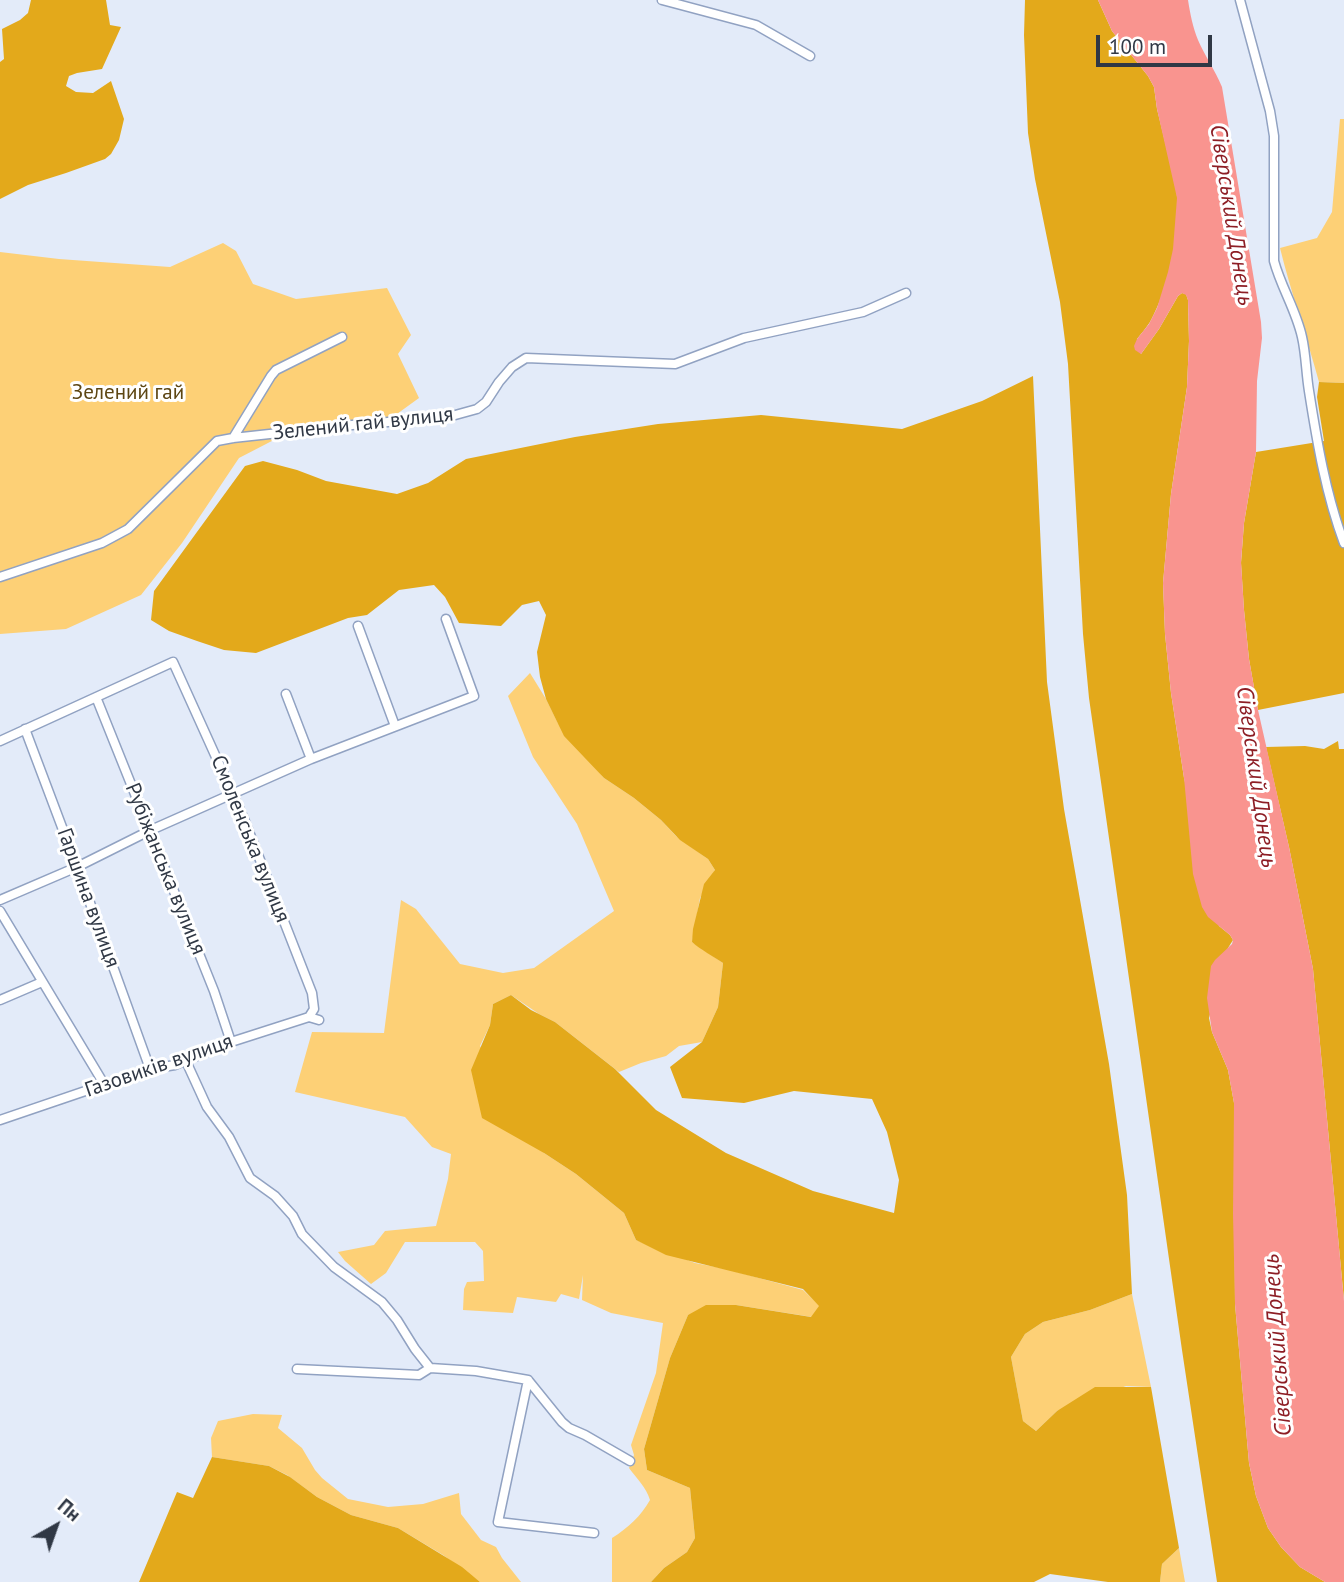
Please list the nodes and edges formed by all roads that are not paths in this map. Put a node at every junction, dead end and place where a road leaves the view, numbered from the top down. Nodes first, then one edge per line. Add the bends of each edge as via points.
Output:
1 (662, 0) edge
2 (1240, 0) edge
3 (810, 56) dead end
4 (906, 293) dead end
5 (342, 338) dead end
6 (233, 438) junction
7 (1344, 543) edge
8 (0, 577) edge
9 (446, 619) dead end
10 (358, 625) dead end
11 (286, 694) dead end
12 (96, 697) junction
13 (396, 726) junction
14 (25, 729) junction
15 (0, 741) edge
16 (311, 759) junction
17 (233, 794) junction
18 (151, 830) junction
19 (77, 867) junction
20 (0, 900) edge
21 (0, 911) edge
22 (42, 982) junction
23 (0, 1000) edge
24 (309, 1017) junction
25 (319, 1020) dead end
26 (231, 1042) junction
27 (186, 1059) junction
28 (150, 1069) junction
29 (104, 1084) junction
30 (0, 1120) edge
31 (297, 1368) dead end
32 (430, 1368) junction
33 (528, 1380) junction
34 (630, 1461) dead end
35 (594, 1533) dead end

1 - 3 street via 756,25
2 - 7 street via 1274,136 1274,261 1302,338 1328,492
4 - 6 street, Зелений гай вулиця via 863,312 744,338 675,364 526,358 512,367 477,409 448,417
5 - 6 street via 276,370
6 - 8 street, Зелений гай вулиця via 217,441 128,529 102,543
9 - 13 street via 474,696
10 - 13 street
11 - 16 street
12 - 14 street
12 - 17 street, Смоленська вулиця via 173,662
12 - 18 street, Рубіжанська вулиця
13 - 16 street
14 - 15 street
14 - 19 street, Гаршина вулиця
16 - 17 street
17 - 18 street
17 - 24 street, Смоленська вулиця via 312,993 314,1009
18 - 19 street
18 - 26 street, Рубіжанська вулиця
19 - 20 street
19 - 28 street, Гаршина вулиця
21 - 22 street
22 - 23 street
22 - 29 street
24 - 25 street
24 - 26 street, Газовиків вулиця
26 - 27 street, Газовиків вулиця
27 - 28 street, Газовиків вулиця
27 - 32 street via 207,1107 250,1178 275,1196 302,1234 334,1267 382,1302
28 - 29 street, Газовиків вулиця
29 - 30 street, Газовиків вулиця
31 - 32 street via 419,1375
32 - 33 street
33 - 34 street via 569,1428
33 - 35 street via 498,1522

